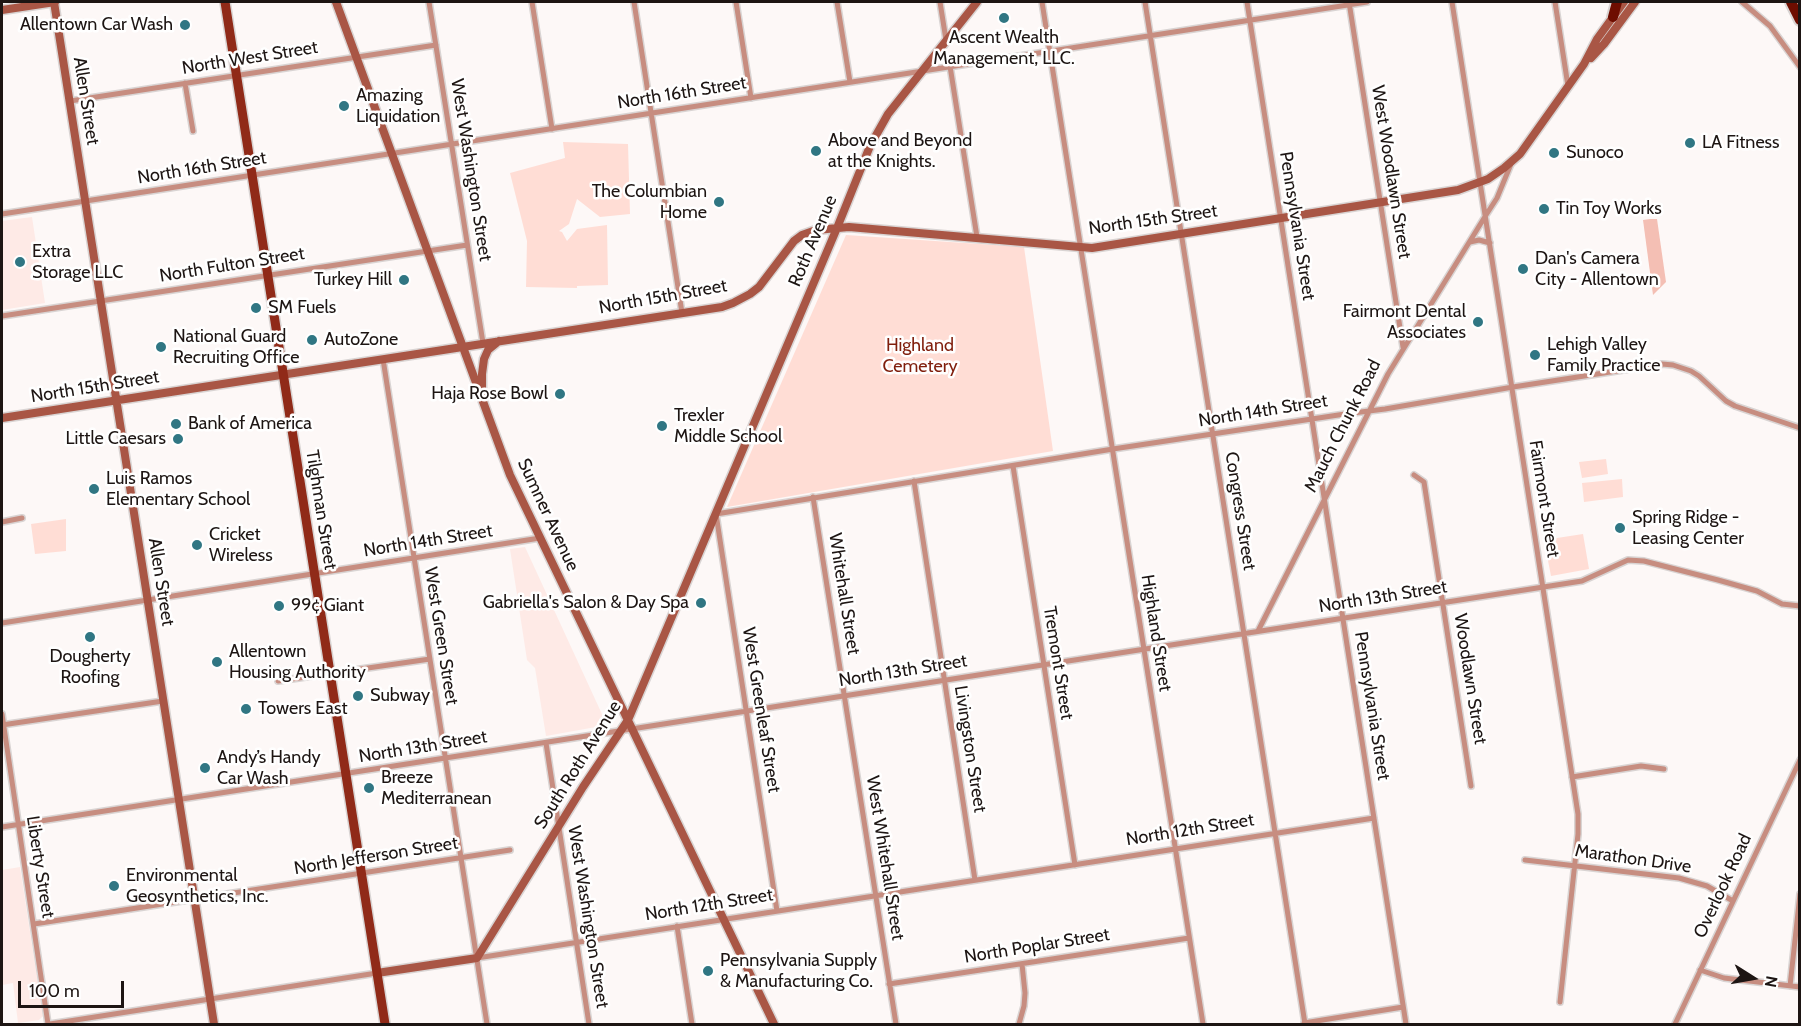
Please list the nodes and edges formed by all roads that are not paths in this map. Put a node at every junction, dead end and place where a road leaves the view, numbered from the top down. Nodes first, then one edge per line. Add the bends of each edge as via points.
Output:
1 (54, 2) edge
2 (225, 2) edge
3 (336, 2) edge
4 (429, 2) edge
5 (532, 2) edge
6 (634, 2) edge
7 (736, 2) edge
8 (837, 2) edge
9 (940, 2) edge
10 (977, 2) edge
11 (1042, 2) edge
12 (1145, 2) edge
13 (1247, 2) edge
14 (1367, 2) edge
15 (1452, 2) edge
16 (1554, 2) edge
17 (1617, 2) edge
18 (1624, 2) edge
19 (1635, 2) edge
20 (1742, 2) edge
21 (1791, 2) edge
22 (1350, 3) edge
23 (2, 10) edge
24 (1613, 17) junction
25 (1250, 20) junction
26 (1800, 20) edge
27 (1151, 36) junction
28 (946, 40) junction
29 (436, 45) junction
30 (1050, 51) junction
31 (357, 57) junction
32 (1584, 64) junction
33 (950, 66) junction
34 (1800, 67) edge
35 (923, 70) junction
36 (237, 75) junction
37 (850, 82) junction
38 (185, 83) junction
39 (1568, 86) junction
40 (751, 98) junction
41 (70, 101) junction
42 (651, 113) junction
43 (552, 129) junction
44 (193, 132) dead end
45 (452, 145) junction
46 (392, 154) junction
47 (1511, 162) junction
48 (253, 175) junction
49 (1481, 182) junction
50 (86, 201) junction
51 (1381, 203) junction
52 (2, 214) edge
53 (1486, 215) junction
54 (1281, 218) junction
55 (837, 228) junction
56 (1182, 234) junction
57 (977, 237) junction
58 (1469, 243) junction
59 (1490, 243) junction
60 (467, 244) junction
61 (1082, 246) junction
62 (428, 250) junction
63 (267, 274) junction
64 (100, 301) junction
65 (682, 313) junction
66 (2, 316) edge
67 (500, 341) junction
68 (483, 344) junction
69 (463, 346) junction
70 (1403, 347) junction
71 (383, 359) junction
72 (283, 374) junction
73 (1513, 387) junction
74 (482, 400) junction
75 (117, 401) junction
76 (1368, 411) junction
77 (2, 418) edge
78 (1312, 419) junction
79 (1800, 428) edge
80 (1213, 434) junction
81 (1113, 449) junction
82 (1013, 466) junction
83 (1414, 475) dead end
84 (914, 481) junction
85 (813, 497) junction
86 (1324, 500) junction
87 (716, 514) junction
88 (22, 518) dead end
89 (2, 522) edge
90 (540, 538) junction
91 (414, 558) junction
92 (314, 575) junction
93 (1543, 587) junction
94 (147, 600) junction
95 (1444, 603) junction
96 (1800, 606) edge
97 (1344, 618) junction
98 (2, 623) edge
99 (1258, 631) junction
100 (1244, 633) junction
101 (1143, 650) junction
102 (430, 659) junction
103 (1043, 665) junction
104 (330, 674) junction
105 (945, 680) junction
106 (278, 681) dead end
107 (845, 696) junction
108 (163, 700) junction
109 (747, 711) junction
110 (2, 714) edge
111 (628, 720) junction
112 (2, 725) edge
113 (632, 729) junction
114 (619, 732) junction
115 (546, 743) junction
116 (445, 758) junction
117 (1800, 760) edge
118 (1664, 769) dead end
119 (345, 774) junction
120 (1572, 777) junction
121 (1471, 786) dead end
122 (178, 799) junction
123 (1374, 818) junction
124 (18, 824) junction
125 (2, 827) edge
126 (558, 827) junction
127 (1275, 833) junction
128 (1175, 849) junction
129 (510, 850) dead end
130 (460, 858) junction
131 (1526, 860) dead end
132 (1075, 865) junction
133 (1575, 865) junction
134 (361, 873) junction
135 (975, 880) junction
136 (1800, 894) edge
137 (875, 895) junction
138 (194, 900) junction
139 (1733, 901) junction
140 (777, 911) junction
141 (723, 919) junction
142 (34, 924) junction
143 (677, 926) junction
144 (1189, 938) junction
145 (576, 942) junction
146 (477, 958) junction
147 (1022, 963) junction
148 (1700, 970) junction
149 (377, 973) junction
150 (889, 984) junction
151 (1790, 986) junction
152 (1800, 987) edge
153 (210, 999) junction
154 (1560, 1002) dead end
155 (1403, 1007) junction
156 (49, 1024) edge
157 (214, 1024) edge
158 (385, 1024) edge
159 (487, 1024) edge
160 (589, 1024) edge
161 (692, 1024) edge
162 (774, 1024) edge
163 (896, 1024) edge
164 (1019, 1024) edge
165 (1203, 1024) edge
166 (1305, 1024) edge
167 (1406, 1024) edge
168 (1675, 1024) edge

1 - 23 main road
1 - 41 main road, Allen Street
2 - 36 main road, Tilghman Street
3 - 31 main road, Sumner Avenue
4 - 29 street, West Washington Street
5 - 43 street
6 - 42 street
7 - 40 street
8 - 37 street
9 - 28 street
10 - 28 main road, Roth Avenue
11 - 30 street
12 - 27 street, Congress Street
13 - 25 street, Pennsylvania Street
14 - 22 street, North 16th Street
15 - 49 street, Fairmont Street
16 - 39 street
17 - 24 highway
18 - 24 main road, Mauch Chunk Road
19 - 32 main road, Mauch Chunk Road
20 - 34 street via 1770,26
21 - 26 highway
22 - 25 street, North 16th Street
22 - 51 street, West Woodlawn Street
24 - 32 main road, Mauch Chunk Road
25 - 27 street, North 16th Street
25 - 54 street, Pennsylvania Street
27 - 30 street, North 16th Street
27 - 56 street, Congress Street
28 - 35 main road, Roth Avenue
29 - 31 street, North West Street
29 - 45 street, West Washington Street
30 - 33 street, North 16th Street
30 - 61 street, Highland Street
31 - 36 street, North West Street
31 - 46 main road, Sumner Avenue
32 - 39 main road, Mauch Chunk Road
33 - 35 street, North 16th Street
33 - 57 street
35 - 37 street, North 16th Street
35 - 55 main road, Roth Avenue via 878,130
36 - 38 street, North West Street
36 - 48 main road, Tilghman Street
37 - 40 street, North 16th Street
38 - 41 street, North West Street
38 - 44 street
39 - 47 main road, Mauch Chunk Road
40 - 42 street, North 16th Street
41 - 50 main road, Allen Street
42 - 43 street, North 16th Street
42 - 65 street
43 - 45 street, North 16th Street
45 - 46 street, North 16th Street
45 - 60 street, West Washington Street
46 - 48 street, North 16th Street
46 - 62 main road, Sumner Avenue
47 - 49 main road, Mauch Chunk Road
47 - 53 street, Mauch Chunk Road via 1502,190
48 - 50 street, North 16th Street
48 - 63 main road, Tilghman Street
49 - 51 main road, North 15th Street
49 - 53 street, Fairmont Street
50 - 52 street, North 16th Street
50 - 64 main road, Allen Street
51 - 54 main road, North 15th Street
51 - 70 street, West Woodlawn Street
53 - 58 street, Mauch Chunk Road
53 - 59 street, Fairmont Street
54 - 56 main road, North 15th Street
54 - 78 street, Pennsylvania Street
55 - 57 main road, North 15th Street
55 - 65 main road, North 15th Street via 802,235 759,287 742,299 722,307
55 - 87 main road, Roth Avenue
56 - 61 main road, North 15th Street via 1092,248
56 - 80 street, Congress Street
57 - 61 main road, North 15th Street
58 - 59 street
58 - 70 street, Mauch Chunk Road
59 - 73 street, Fairmont Street
60 - 62 street, North Fulton Street
60 - 68 street, West Washington Street
61 - 81 street, Highland Street
62 - 63 street, North Fulton Street
62 - 69 main road, Sumner Avenue
63 - 64 street, North Fulton Street
63 - 72 main road, Tilghman Street
64 - 66 street, North Fulton Street
64 - 75 main road, Allen Street
65 - 67 main road, North 15th Street
67 - 68 main road, North 15th Street
67 - 74 main road via 484,359
68 - 69 main road, North 15th Street
69 - 71 main road, North 15th Street
69 - 74 main road, Sumner Avenue
70 - 76 street, Mauch Chunk Road
71 - 72 main road, North 15th Street
71 - 91 street, West Green Street
72 - 75 main road, North 15th Street
72 - 92 main road, Tilghman Street
73 - 76 street, North 14th Street
73 - 79 street, North 14th Street via 1673,365 1700,376 1714,392 1735,406
73 - 93 street, Fairmont Street
74 - 90 main road, Sumner Avenue via 510,475
75 - 77 main road, North 15th Street
75 - 94 main road, Allen Street
76 - 78 street, North 14th Street
76 - 86 street, Mauch Chunk Road
78 - 80 street, North 14th Street
78 - 86 street, Pennsylvania Street
80 - 81 street, North 14th Street
80 - 100 street, Congress Street
81 - 82 street, North 14th Street
81 - 101 street, Highland Street
82 - 84 street, North 14th Street
82 - 103 street, Tremont Street
83 - 95 street, Woodlawn Street via 1424,482
84 - 85 street, North 14th Street
84 - 105 street, Livingston Street
85 - 87 street, North 14th Street
85 - 107 street, Whitehall Street
86 - 97 street, Pennsylvania Street
86 - 99 street, Mauch Chunk Road
87 - 109 street, West Greenleaf Street
87 - 111 main road, South Roth Avenue
88 - 89 street
90 - 91 street, North 14th Street
90 - 111 main road, Sumner Avenue
91 - 92 street, North 14th Street
91 - 102 street, West Green Street
92 - 94 street, North 14th Street
92 - 104 main road, Tilghman Street
93 - 95 street, North 13th Street
93 - 96 street, North 13th Street via 1582,581 1618,563 1637,559 1757,591 1782,604
93 - 120 street, Fairmont Street
94 - 98 street, North 14th Street
94 - 108 main road, Allen Street
95 - 97 street, North 13th Street
95 - 121 street, Woodlawn Street
97 - 99 street, North 13th Street
97 - 123 street, Pennsylvania Street
99 - 100 street, North 13th Street
100 - 101 street, North 13th Street
100 - 127 street, Congress Street
101 - 103 street, North 13th Street
101 - 128 street, Highland Street
102 - 104 street
102 - 116 street, West Green Street
103 - 105 street, North 13th Street
103 - 132 street, Tremont Street
104 - 106 street
104 - 119 main road, Tilghman Street
105 - 107 street, North 13th Street
105 - 135 street, Livingston Street
107 - 109 street, North 13th Street
107 - 137 street, West Whitehall Street
108 - 112 street
108 - 122 main road, Allen Street
109 - 113 street, North 13th Street
109 - 140 street, West Greenleaf Street
110 - 112 street, Liberty Street
111 - 113 main road, Sumner Avenue
111 - 114 main road, South Roth Avenue
112 - 124 street, Liberty Street
113 - 114 street, North 13th Street
113 - 141 main road, Sumner Avenue
114 - 115 street, North 13th Street
114 - 126 main road, South Roth Avenue
115 - 116 street, North 13th Street
115 - 126 street, West Washington Street
116 - 119 street, North 13th Street
116 - 130 street, West Green Street
117 - 139 street, Overlook Road
118 - 120 street via 1641,766
119 - 122 street, North 13th Street
119 - 134 main road, Tilghman Street
120 - 133 street, Fairmont Street via 1578,814
122 - 124 street, North 13th Street
122 - 138 main road, Allen Street
123 - 127 street, North 12th Street
123 - 155 street, Pennsylvania Street
124 - 125 street, North 13th Street
124 - 142 street, Liberty Street
126 - 145 street, West Washington Street
126 - 146 main road, South Roth Avenue
127 - 128 street, North 12th Street
127 - 166 street, Congress Street
128 - 132 street, North 12th Street
128 - 144 street, Highland Street
129 - 130 street, North Jefferson Street
130 - 134 street, North Jefferson Street
130 - 146 street, West Green Street
131 - 133 street, Marathon Drive
132 - 135 street, North 12th Street
133 - 139 street, Marathon Drive via 1692,880
133 - 154 street, Fairmont Street
134 - 138 street, North Jefferson Street
134 - 149 main road, Tilghman Street
135 - 137 street, North 12th Street
136 - 151 street
137 - 140 street, North 12th Street
137 - 150 street, West Whitehall Street
138 - 142 street, North Jefferson Street
138 - 153 main road, Allen Street
139 - 148 street, Overlook Road
140 - 141 street, North 12th Street
141 - 143 street, North 12th Street
141 - 162 main road, Sumner Avenue
142 - 156 street, Liberty Street
143 - 145 street, North 12th Street
143 - 161 street
144 - 147 street, North Poplar Street
144 - 165 street, Highland Street
145 - 146 street, North 12th Street
145 - 160 street, West Washington Street
146 - 149 main road, North 12th Street
146 - 159 street, West Green Street
147 - 150 street, North Poplar Street
147 - 164 street via 1025,993
148 - 151 street via 1724,978
148 - 168 street, Overlook Road
149 - 153 street, North 12th Street
149 - 158 main road, Tilghman Street
150 - 163 street, West Whitehall Street
151 - 152 street
153 - 156 street, North 12th Street
153 - 157 main road, Allen Street
155 - 166 street
155 - 167 street, Pennsylvania Street

